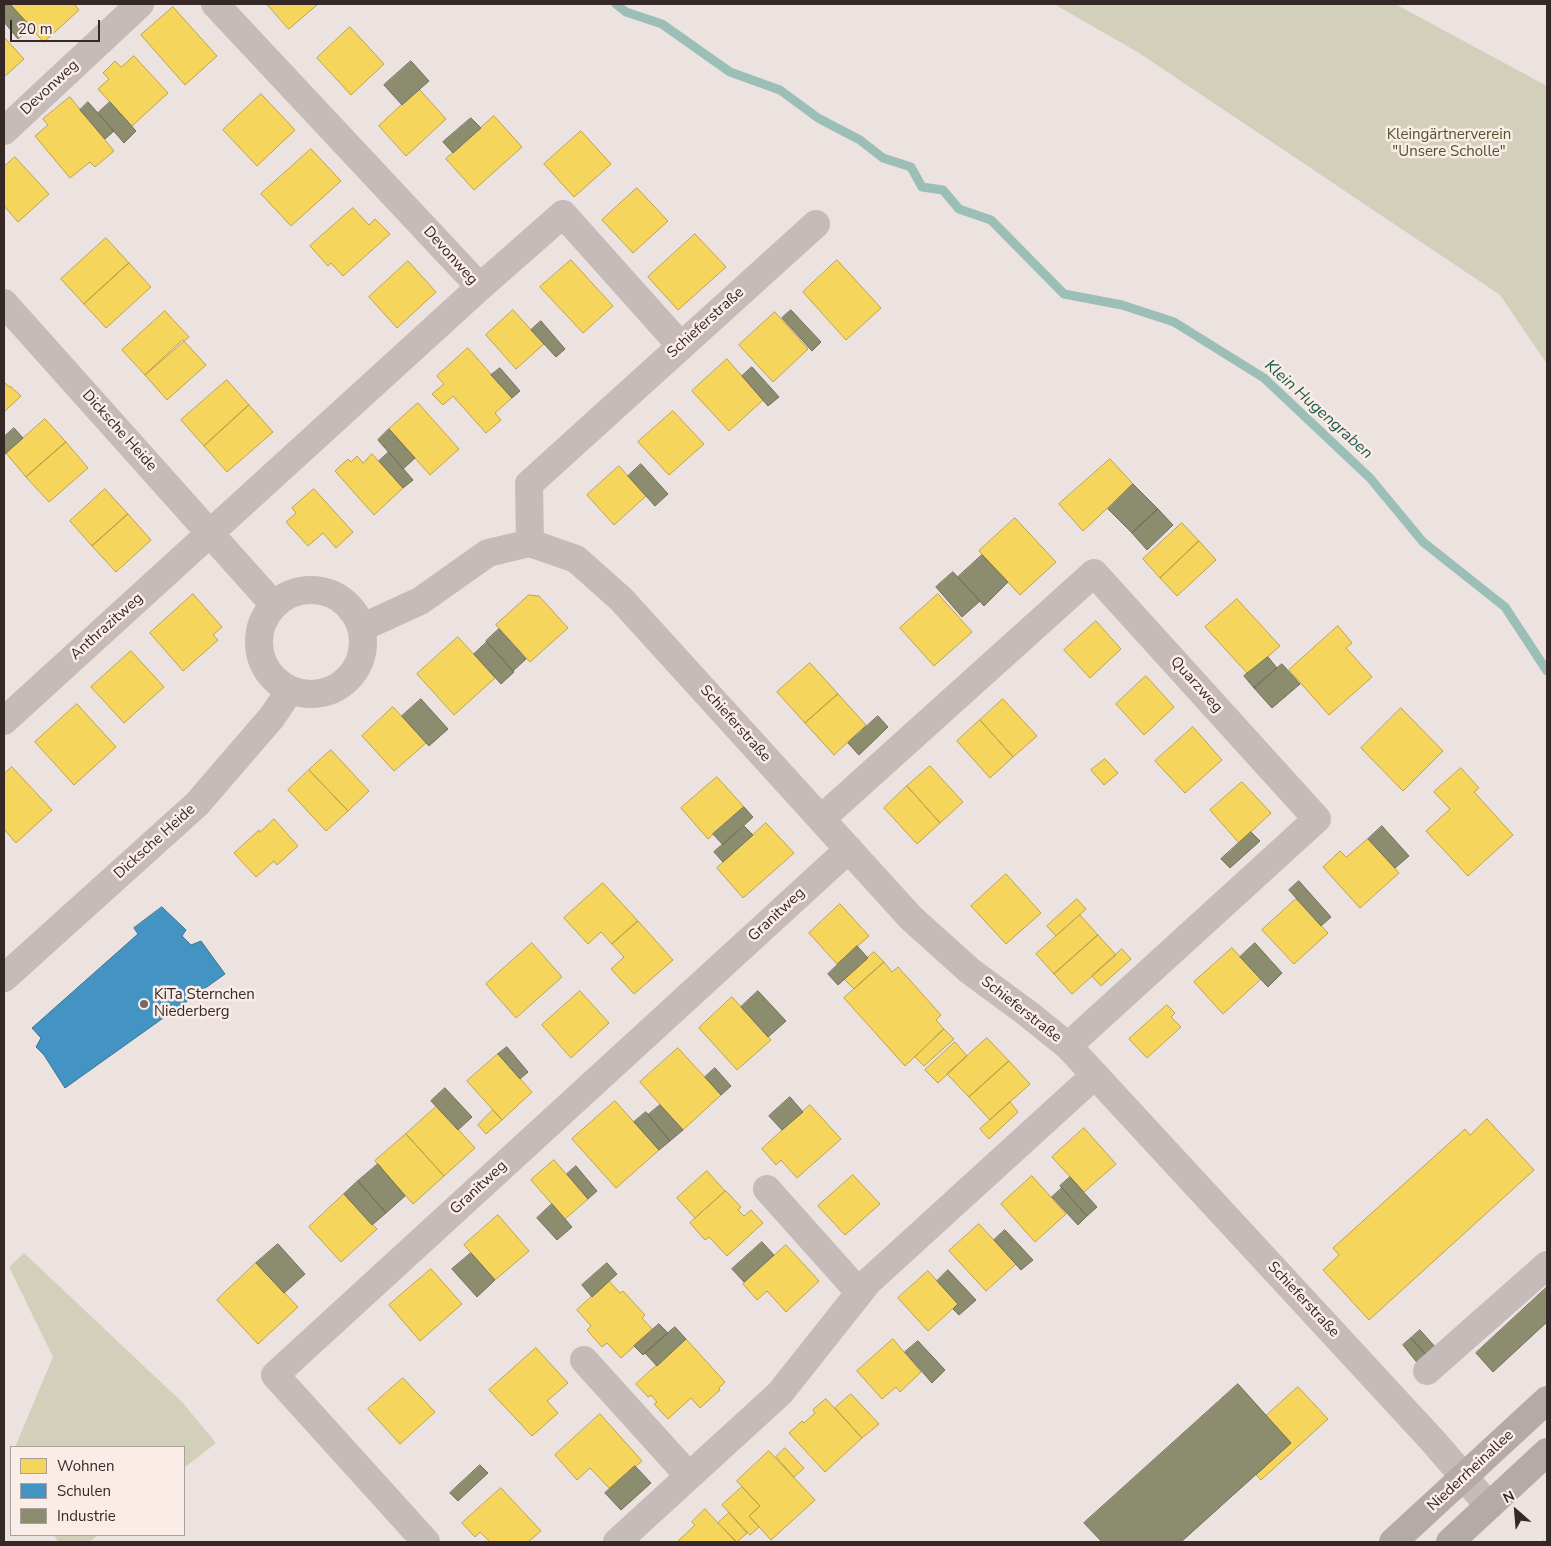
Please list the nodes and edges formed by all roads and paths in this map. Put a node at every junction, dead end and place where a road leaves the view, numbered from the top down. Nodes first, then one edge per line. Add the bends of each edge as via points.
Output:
1 (140, 4) edge
2 (215, 4) edge
3 (4, 132) edge
4 (816, 224) dead end
5 (480, 287) junction
6 (4, 303) edge
7 (681, 346) junction
8 (210, 532) junction
9 (530, 543) junction
10 (274, 605) junction
11 (361, 628) junction
12 (290, 690) junction
13 (4, 721) edge
14 (822, 819) junction
15 (849, 849) junction
16 (4, 978) edge
17 (1068, 1046) junction
18 (1095, 1075) junction
19 (767, 1189) dead end
20 (1547, 1265) edge
21 (859, 1292) junction
22 (584, 1360) dead end
23 (1427, 1371) dead end
24 (1547, 1400) edge
25 (1547, 1452) edge
26 (689, 1476) junction
27 (1464, 1478) junction
28 (1489, 1506) junction
29 (426, 1542) edge
30 (617, 1542) edge
31 (1394, 1542) edge
32 (1450, 1542) edge

1 - 3 street, Devonweg
2 - 5 street, Devonweg
4 - 7 street, Schieferstraße
5 - 7 street via 563,214
5 - 8 street, Devonweg
6 - 8 street, Dicksche Heide
7 - 9 street, Schieferstraße via 529,484
8 - 10 street, Dicksche Heide
8 - 13 street, Anthrazitweg
9 - 11 street via 488,553 420,601
9 - 14 street, Schieferstraße via 576,559 621,599
10 - 11 street via 289,595 307,590 324,592 348,606
10 - 12 street via 264,619 260,652 265,667
11 - 12 street via 363,645 360,661 351,676 338,687 323,693 306,694
12 - 16 street, Dicksche Heide via 272,717 197,804
14 - 15 street, Schieferstraße
14 - 17 street, Quarzweg via 1094,573 1317,819
15 - 17 street, Schieferstraße via 911,918 970,970
15 - 29 street, Granitweg via 275,1375
17 - 18 street, Schieferstraße
18 - 21 street
18 - 27 street, Schieferstraße
19 - 21 street
20 - 23 street
21 - 26 street via 780,1393
22 - 26 street
24 - 27 main road, Niederrheinallee
25 - 28 main road
26 - 30 street
27 - 28 street, Schieferstraße
27 - 31 main road, Niederrheinallee
28 - 32 main road

